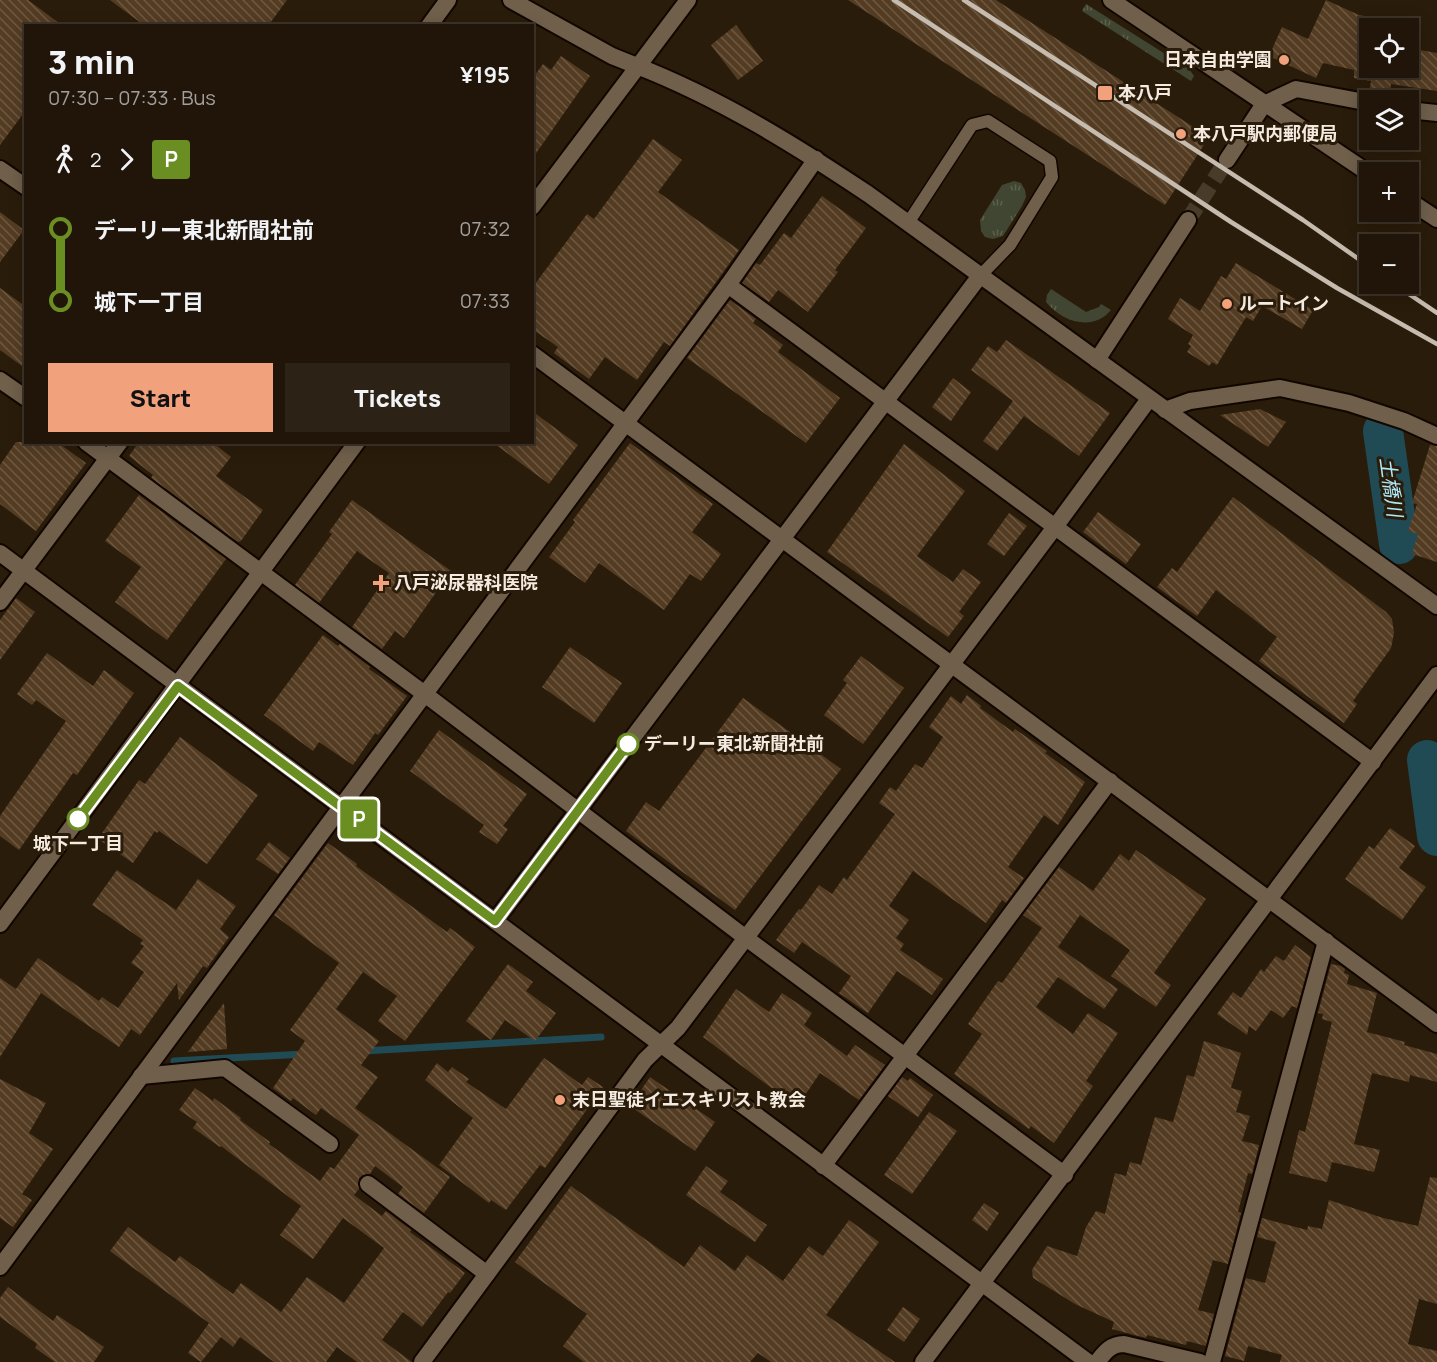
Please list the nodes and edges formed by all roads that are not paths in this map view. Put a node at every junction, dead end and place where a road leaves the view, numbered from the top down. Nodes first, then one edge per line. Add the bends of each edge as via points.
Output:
1 (448, 0) edge
2 (511, 0) edge
3 (688, 0) edge
4 (1111, 0) edge
5 (430, 24) edge
6 (637, 66) junction
7 (1359, 101) edge
8 (1264, 104) junction
9 (1419, 111) edge
10 (1437, 113) edge
11 (816, 159) junction
12 (1227, 160) tunnel mouth
13 (1359, 167) edge
14 (0, 168) edge
15 (24, 186) edge
16 (534, 204) edge
17 (1419, 207) edge
18 (1437, 219) edge
19 (1188, 220) tunnel mouth
20 (908, 223) junction
21 (980, 277) junction
22 (728, 285) junction
23 (534, 355) edge
24 (1097, 360) junction
25 (0, 380) edge
26 (24, 397) edge
27 (1149, 399) junction
28 (886, 401) junction
29 (1165, 410) junction
30 (625, 422) junction
31 (1437, 436) edge
32 (89, 444) edge
33 (119, 444) edge
34 (356, 444) edge
35 (108, 459) junction
36 (1055, 527) junction
37 (782, 539) junction
38 (0, 553) edge
39 (24, 571) junction
40 (261, 573) junction
41 (0, 602) edge
42 (1437, 606) edge
43 (952, 664) junction
44 (1437, 675) edge
45 (178, 686) junction
46 (426, 695) junction
47 (1373, 762) junction
48 (1110, 781) junction
49 (341, 805) junction
50 (578, 811) junction
51 (1270, 900) junction
52 (495, 921) junction
53 (0, 924) edge
54 (746, 938) junction
55 (1326, 941) junction
56 (1437, 1024) edge
57 (661, 1045) junction
58 (904, 1056) junction
59 (141, 1076) junction
60 (330, 1144) dead end
61 (823, 1166) junction
62 (1065, 1174) junction
63 (368, 1184) dead end
64 (0, 1267) edge
65 (487, 1274) junction
66 (982, 1283) junction
67 (422, 1362) edge
68 (923, 1362) edge
69 (1088, 1362) edge
70 (1097, 1362) edge
71 (1200, 1362) edge
72 (1212, 1362) edge

1 - 5 street
2 - 6 street
3 - 6 street
4 - 8 street
6 - 11 street via 702,94
6 - 16 street
7 - 8 street via 1296,89
8 - 12 street
8 - 13 street
9 - 10 street
11 - 20 street
11 - 22 street
14 - 15 street
17 - 18 street
19 - 24 street
20 - 21 street
20 - 21 lane via 972,125 988,120 1050,161 1052,177 1010,245
21 - 24 street
21 - 28 street
22 - 28 street
22 - 30 street
23 - 30 street
24 - 27 street
25 - 26 street
27 - 29 street
27 - 36 street
28 - 36 street
28 - 37 street
29 - 31 street via 1190,401 1280,388 1349,403
29 - 42 street
30 - 37 street
30 - 46 street
32 - 35 street
33 - 35 street
34 - 40 street
35 - 39 street
35 - 40 street
36 - 43 street
36 - 47 street
37 - 43 street
37 - 50 street
38 - 39 street
39 - 41 street
39 - 45 street
40 - 45 street
40 - 46 street
43 - 48 street
43 - 54 street
44 - 47 street
45 - 49 street
45 - 53 street
46 - 49 street
46 - 50 street
47 - 51 street
48 - 51 street
48 - 58 street
49 - 52 street
49 - 59 street
50 - 52 street
50 - 54 street
51 - 55 street
51 - 62 street
52 - 57 street
54 - 57 street
54 - 58 street
55 - 56 street
55 - 72 street
57 - 61 street
57 - 65 street via 645,1060
58 - 61 street
58 - 62 street
59 - 60 street via 225,1068
59 - 64 street
61 - 66 street
62 - 66 street
63 - 65 street
65 - 67 street
66 - 68 street
66 - 69 street
70 - 71 street via 1115,1344 1124,1344

